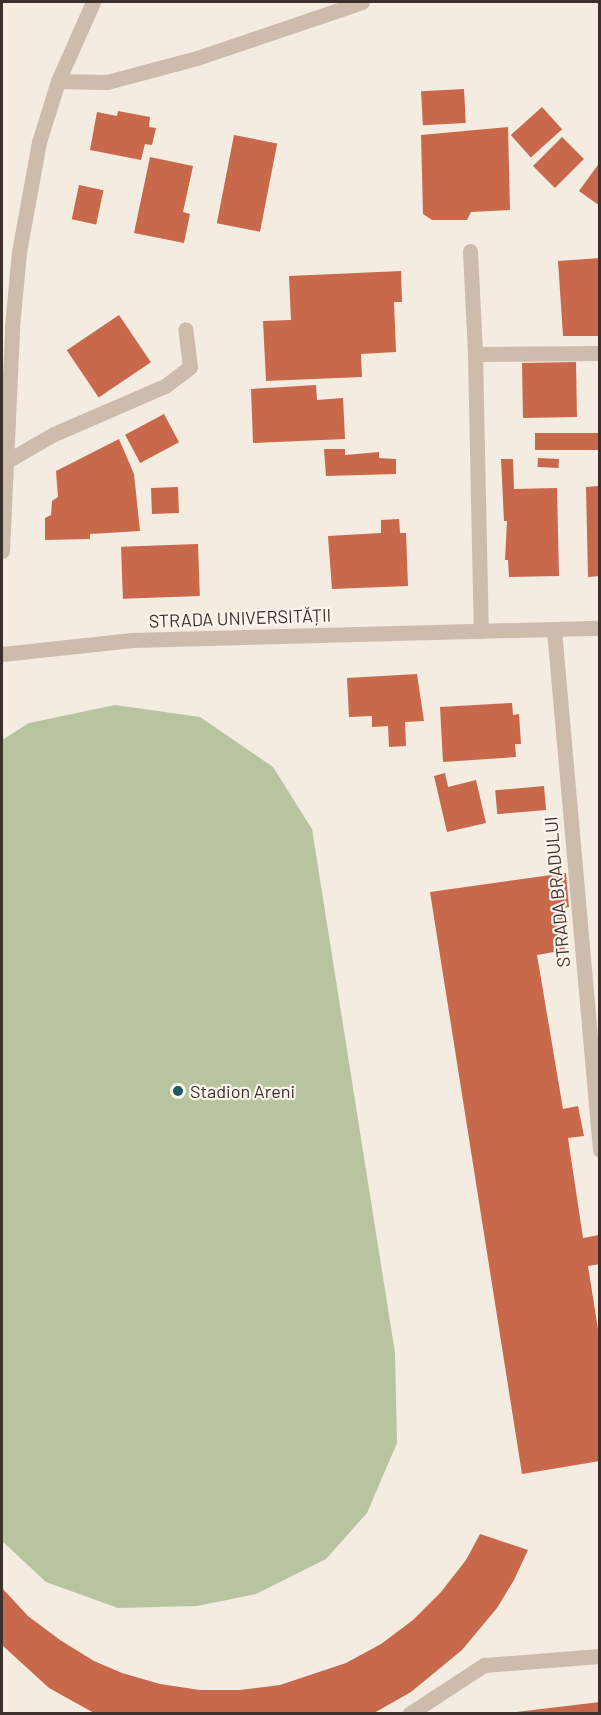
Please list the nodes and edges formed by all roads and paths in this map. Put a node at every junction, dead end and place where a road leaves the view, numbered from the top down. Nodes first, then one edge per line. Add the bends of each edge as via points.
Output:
1 (93, 2) edge
2 (362, 2) edge
3 (58, 81) junction
4 (470, 251) dead end
5 (185, 329) dead end
6 (600, 353) edge
7 (475, 354) junction
8 (7, 460) junction
9 (2, 551) edge
10 (600, 628) edge
11 (554, 630) junction
12 (481, 631) junction
13 (2, 654) edge
14 (600, 1150) edge
15 (600, 1656) edge
16 (409, 1713) edge

1 - 3 street
2 - 3 street via 197,58 107,82
3 - 8 street via 39,142 19,252
4 - 7 street
5 - 8 street via 190,367 165,386 54,434
6 - 7 street
7 - 12 street
8 - 9 street
10 - 11 street, STRADA UNIVERSITĂȚII
11 - 12 street, STRADA UNIVERSITĂȚII
11 - 14 street, STRADA BRADULUI
12 - 13 street, STRADA UNIVERSITĂȚII via 132,640
15 - 16 street via 484,1665

